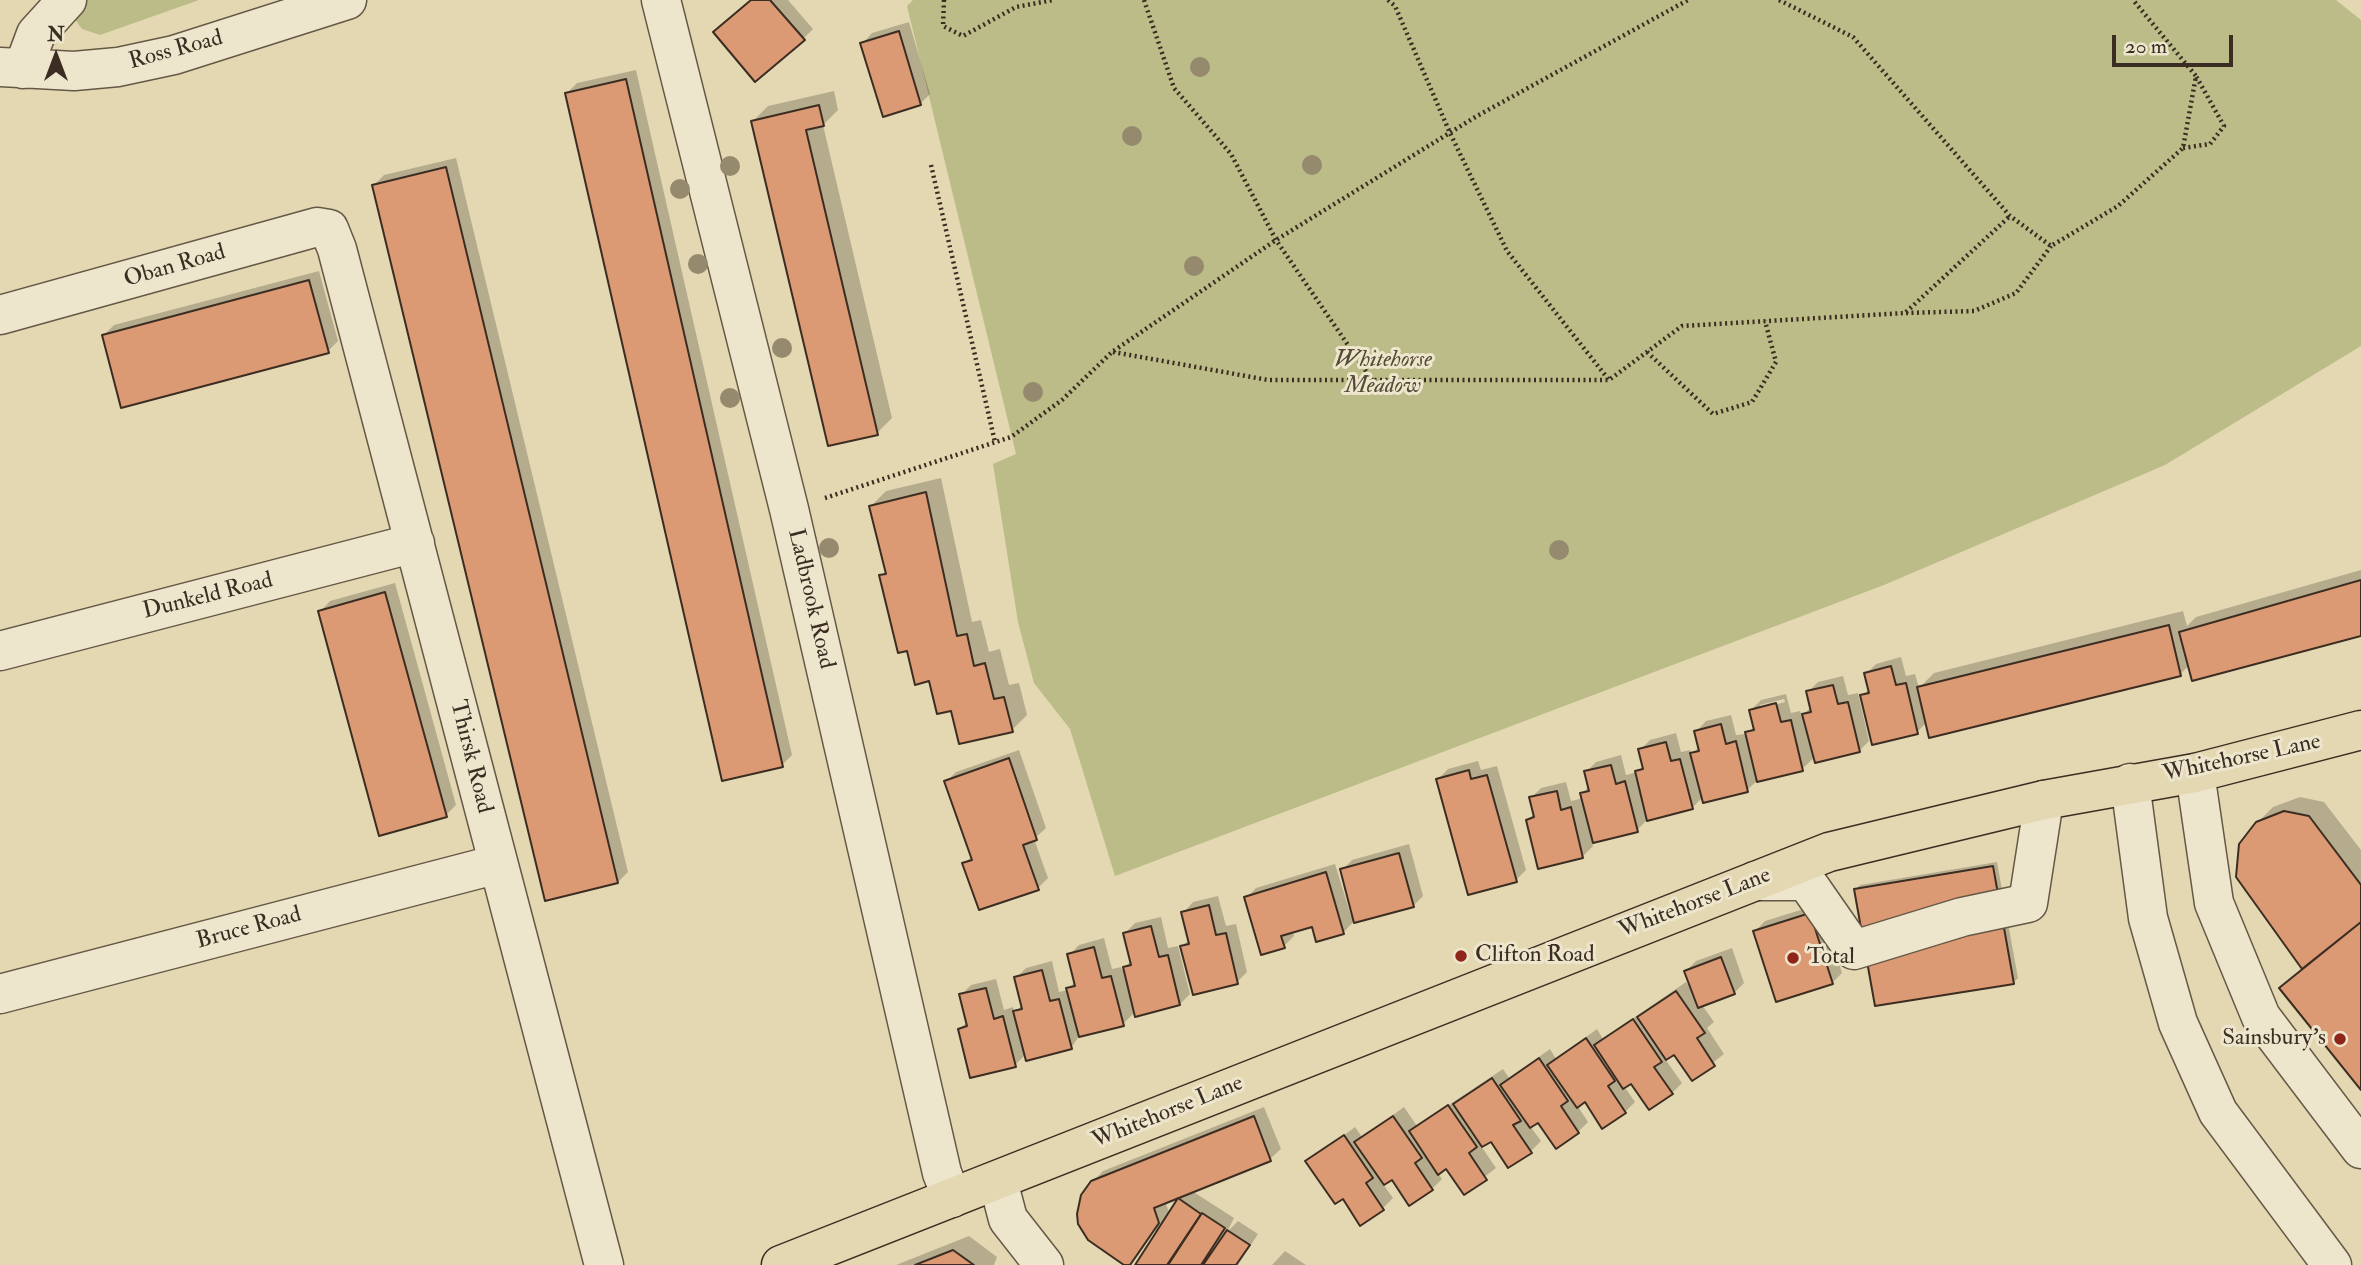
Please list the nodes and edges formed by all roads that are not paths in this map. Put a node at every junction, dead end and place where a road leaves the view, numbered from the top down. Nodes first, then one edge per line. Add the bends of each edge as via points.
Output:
1 (67, 0) edge
2 (347, 0) edge
3 (661, 0) edge
4 (12, 68) edge
5 (337, 249) joint
6 (0, 315) edge
7 (415, 543) junction
8 (0, 651) edge
9 (2361, 730) edge
10 (2194, 773) junction
11 (2130, 783) junction
12 (2043, 800) junction
13 (498, 864) junction
14 (1755, 881) junction
15 (0, 994) edge
16 (2361, 1149) edge
17 (998, 1181) junction
18 (952, 1198) junction
19 (604, 1265) edge
20 (781, 1265) edge
21 (1044, 1265) edge
22 (2332, 1265) edge

1 - 4 street
2 - 4 street, Ross Road via 129,64 75,71
3 - 18 street, Ladbrook Road via 789,509 939,1160
5 - 6 street, Oban Road via 329,229 317,227
5 - 7 street, Thirsk Road
7 - 8 street, Dunkeld Road
7 - 13 street, Thirsk Road
9 - 10 main road, Whitehorse Lane
10 - 11 main road, Whitehorse Lane
10 - 16 street via 2214,903 2261,1017
11 - 12 main road, Whitehorse Lane
11 - 22 street via 2148,918 2178,1023 2218,1112
12 - 14 main road, Whitehorse Lane via 1829,852
12 - 14 street via 2028,903 1962,917 1854,950 1806,881
13 - 15 street, Bruce Road
13 - 19 street, Thirsk Road
14 - 17 main road, Whitehorse Lane
17 - 18 main road, Whitehorse Lane
17 - 21 street via 1008,1219
18 - 20 main road, Whitehorse Lane

